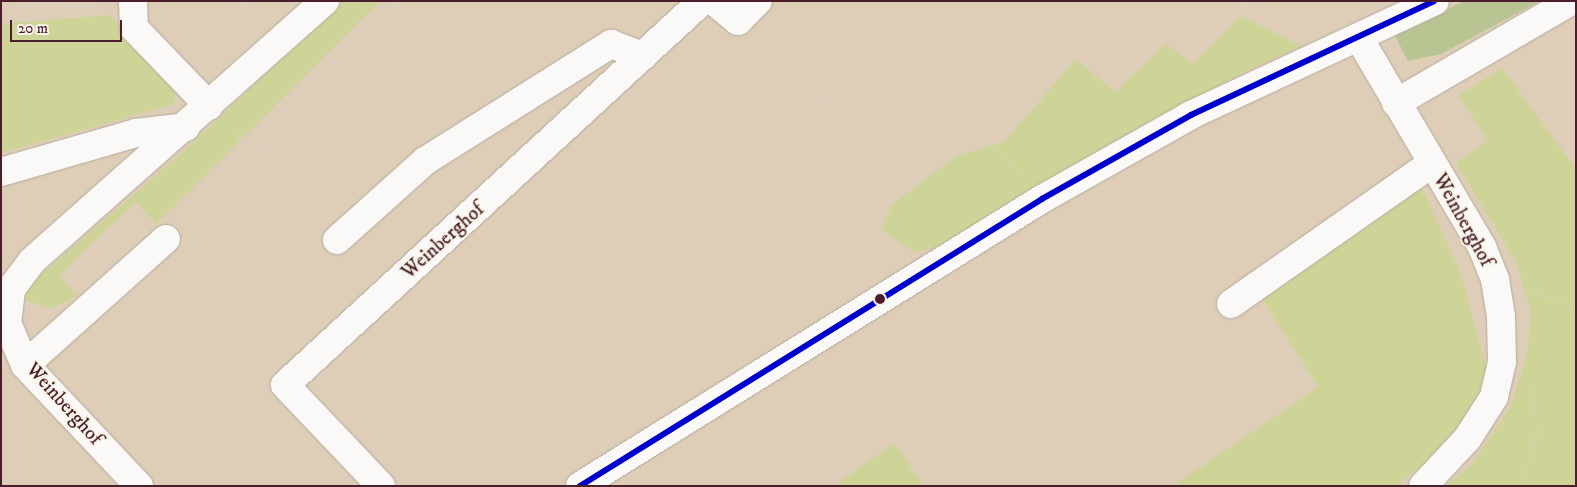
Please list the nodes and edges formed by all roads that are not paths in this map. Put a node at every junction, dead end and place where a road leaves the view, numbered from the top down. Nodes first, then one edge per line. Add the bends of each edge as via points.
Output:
1 (325, 1) edge
2 (702, 1) edge
3 (714, 1) edge
4 (758, 1) edge
5 (1435, 1) edge
6 (1571, 1) edge
7 (132, 6) edge
8 (1351, 42) junction
9 (643, 56) junction
10 (1396, 104) junction
11 (209, 106) junction
12 (186, 127) junction
13 (1432, 164) junction
14 (1, 172) edge
15 (166, 239) road end
16 (337, 240) dead end
17 (1231, 304) road end
18 (25, 365) junction
19 (139, 486) edge
20 (381, 486) edge
21 (580, 486) edge
22 (1423, 486) edge

1 - 11 street, Weinberghof
2 - 9 street, Weinberghof
3 - 4 street via 738,20
5 - 8 street
6 - 10 street
7 - 11 street via 134,28
8 - 10 street, Weinberghof
8 - 21 street via 1192,115 1042,199
9 - 16 street via 611,44 425,161
9 - 20 street, Weinberghof via 285,385
10 - 13 street, Weinberghof
11 - 12 street, Weinberghof
12 - 14 street via 136,134
12 - 18 street, Weinberghof via 32,261 11,289 7,323
13 - 17 street
13 - 22 street, Weinberghof via 1482,247 1495,279 1502,362 1494,397 1466,439
15 - 18 street
18 - 19 street, Weinberghof

